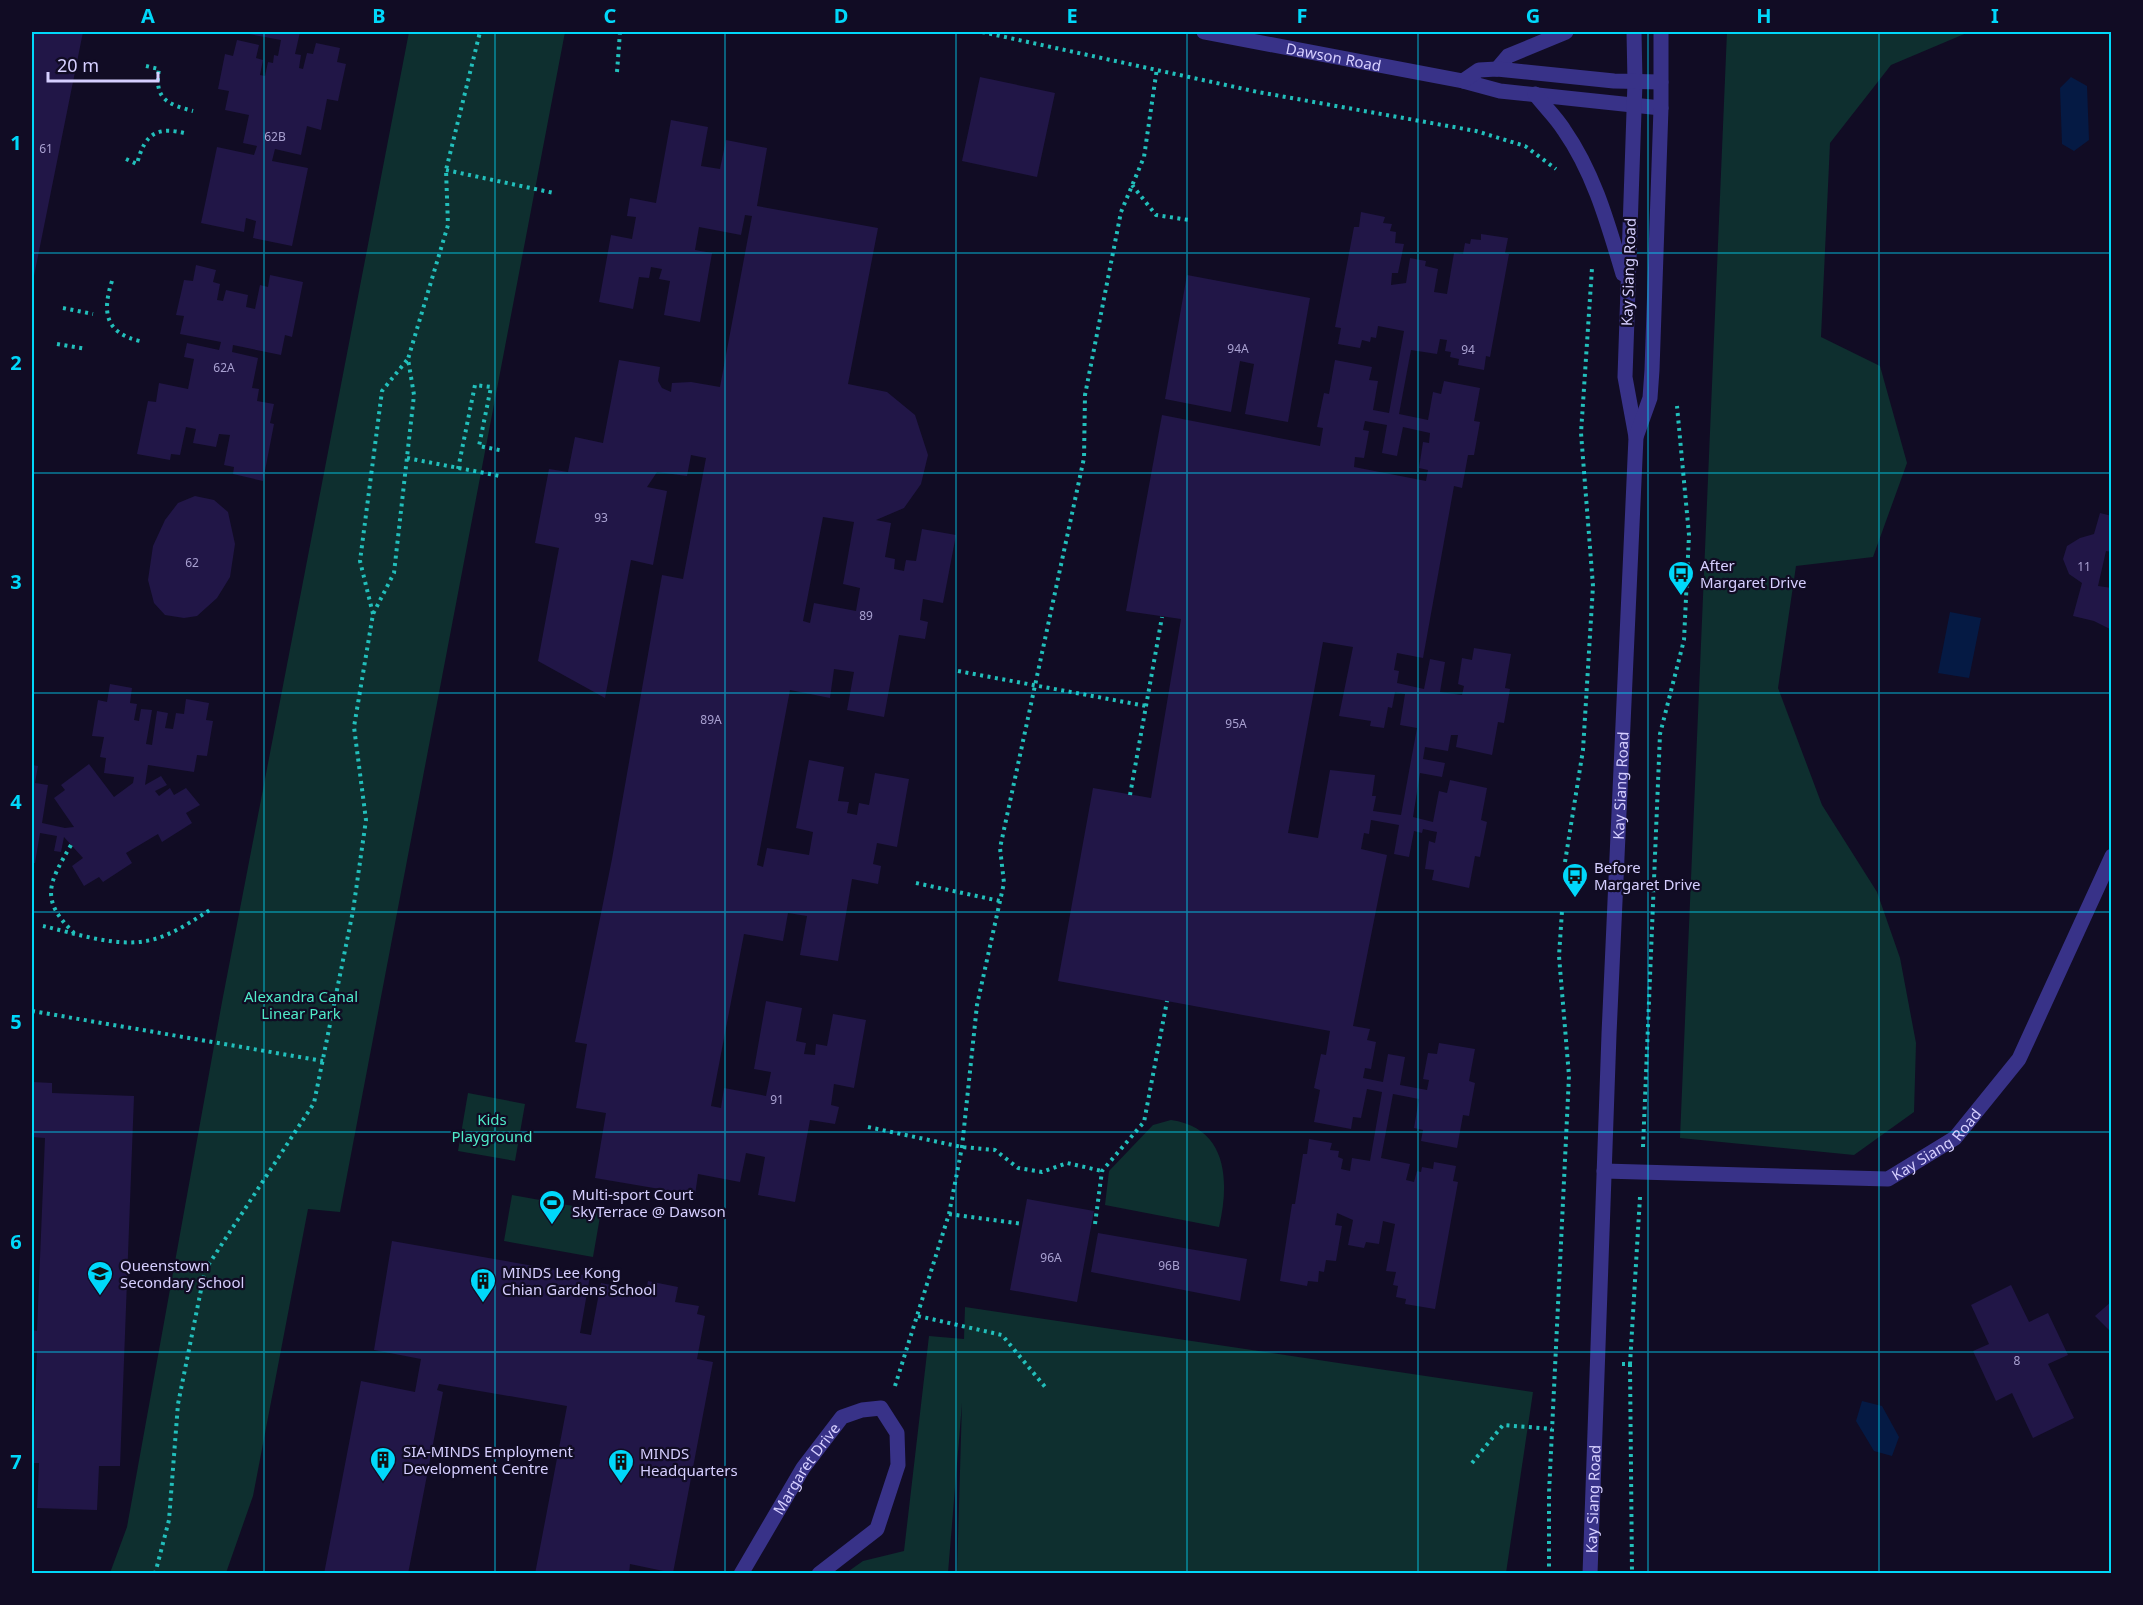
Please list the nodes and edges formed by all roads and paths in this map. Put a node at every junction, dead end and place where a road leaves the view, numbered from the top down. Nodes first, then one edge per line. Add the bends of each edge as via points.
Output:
1 (480, 32) edge
2 (620, 32) edge
3 (982, 32) edge
4 (1204, 32) edge
5 (1566, 32) edge
6 (1634, 32) edge
7 (1661, 32) edge
8 (146, 66) dead end
9 (1157, 68) junction
10 (1497, 69) junction
11 (617, 72) dead end
12 (1463, 81) junction
13 (1635, 82) junction
14 (1661, 82) junction
15 (1535, 94) junction
16 (1635, 106) junction
17 (1661, 108) junction
18 (193, 111) dead end
19 (188, 134) dead end
20 (126, 159) dead end
21 (446, 170) junction
22 (1559, 172) dead end
23 (1132, 185) junction
24 (554, 193) dead end
25 (1189, 220) dead end
26 (1593, 258) dead end
27 (112, 281) dead end
28 (1626, 285) junction
29 (63, 308) dead end
30 (93, 314) dead end
31 (140, 341) dead end
32 (57, 344) dead end
33 (86, 349) dead end
34 (408, 359) junction
35 (1677, 395) dead end
36 (1636, 437) junction
37 (504, 451) dead end
38 (407, 458) junction
39 (458, 469) junction
40 (500, 476) dead end
41 (373, 614) junction
42 (1162, 617) dead end
43 (958, 671) dead end
44 (1035, 687) junction
45 (1146, 706) junction
46 (1131, 795) dead end
47 (71, 844) dead end
48 (2112, 856) edge
49 (1565, 862) dead end
50 (916, 883) dead end
51 (1000, 901) junction
52 (213, 908) dead end
53 (1562, 911) dead end
54 (43, 926) dead end
55 (74, 933) junction
56 (1167, 1001) dead end
57 (32, 1011) edge
58 (322, 1061) junction
59 (868, 1127) dead end
60 (962, 1147) junction
61 (1102, 1171) junction
62 (1604, 1171) junction
63 (1641, 1172) junction
64 (949, 1214) junction
65 (1023, 1224) dead end
66 (1095, 1224) dead end
67 (918, 1316) junction
68 (1597, 1363) junction
69 (1630, 1364) junction
70 (1046, 1388) dead end
71 (881, 1408) junction
72 (1552, 1429) junction
73 (1472, 1463) dead end
74 (154, 1574) edge
75 (741, 1574) edge
76 (819, 1574) edge
77 (1549, 1574) edge
78 (1590, 1574) edge
79 (1632, 1574) edge

1 - 21 path
2 - 11 path
3 - 9 path
4 - 12 street, Dawson Road
5 - 10 street via 1508,56
6 - 13 street
7 - 14 street
8 - 18 path via 159,69 157,83 161,96 172,106
9 - 22 path via 1258,92 1476,131 1525,146
9 - 23 path via 1144,157
10 - 12 street via 1479,70
10 - 13 street
12 - 15 street, Dawson Road via 1483,88
13 - 14 street
13 - 16 street
14 - 17 street
15 - 16 street, Dawson Road
15 - 28 street via 1564,129 1584,165 1603,207
16 - 17 street, Dawson Road
16 - 28 street, Kay Siang Road
17 - 36 street, Kay Siang Road via 1650,398
19 - 20 path via 165,130 154,133 141,149 138,164
21 - 24 path
21 - 34 path via 448,225
23 - 25 path via 1156,215
23 - 44 path via 1121,212 1085,395 1084,458
26 - 49 path via 1581,433 1593,586 1583,750
27 - 31 path via 106,310 110,322 117,332
28 - 36 street, Kay Siang Road via 1624,377
29 - 30 path
32 - 33 path
34 - 38 path via 414,395
34 - 41 path via 382,391 360,561
35 - 63 path via 1689,535 1684,640 1660,734
36 - 62 street, Kay Siang Road
37 - 39 path via 479,446 491,387 475,385
38 - 39 path
38 - 41 path via 394,573
39 - 40 path
41 - 58 path via 354,727 366,820 353,911
42 - 45 path
43 - 44 path
44 - 45 path
44 - 51 path via 1000,848 1004,883
45 - 46 path
47 - 55 path via 51,887 51,902 56,915
48 - 63 street, Kay Siang Road via 2019,1059 1955,1138 1888,1179
50 - 51 path
51 - 60 path via 977,1005
52 - 55 path via 178,930 145,941
53 - 72 path via 1559,956 1569,1076
54 - 55 path
56 - 61 path via 1144,1122
57 - 58 path
58 - 74 path via 314,1103 205,1270 178,1404 169,1520
59 - 60 path
60 - 61 path via 995,1150 1018,1168 1042,1172 1067,1163
60 - 64 path
61 - 66 path
62 - 63 street, Kay Siang Road
62 - 68 street, Kay Siang Road
63 - 69 path
64 - 65 path
64 - 67 path
67 - 70 path via 1002,1335
67 - 71 path via 897,1383
68 - 69 path
68 - 78 street, Kay Siang Road
69 - 79 path
71 - 75 street, Margaret Drive via 842,1417 803,1468
71 - 76 street via 897,1433 898,1466 877,1529
72 - 73 path via 1503,1425
72 - 77 path

